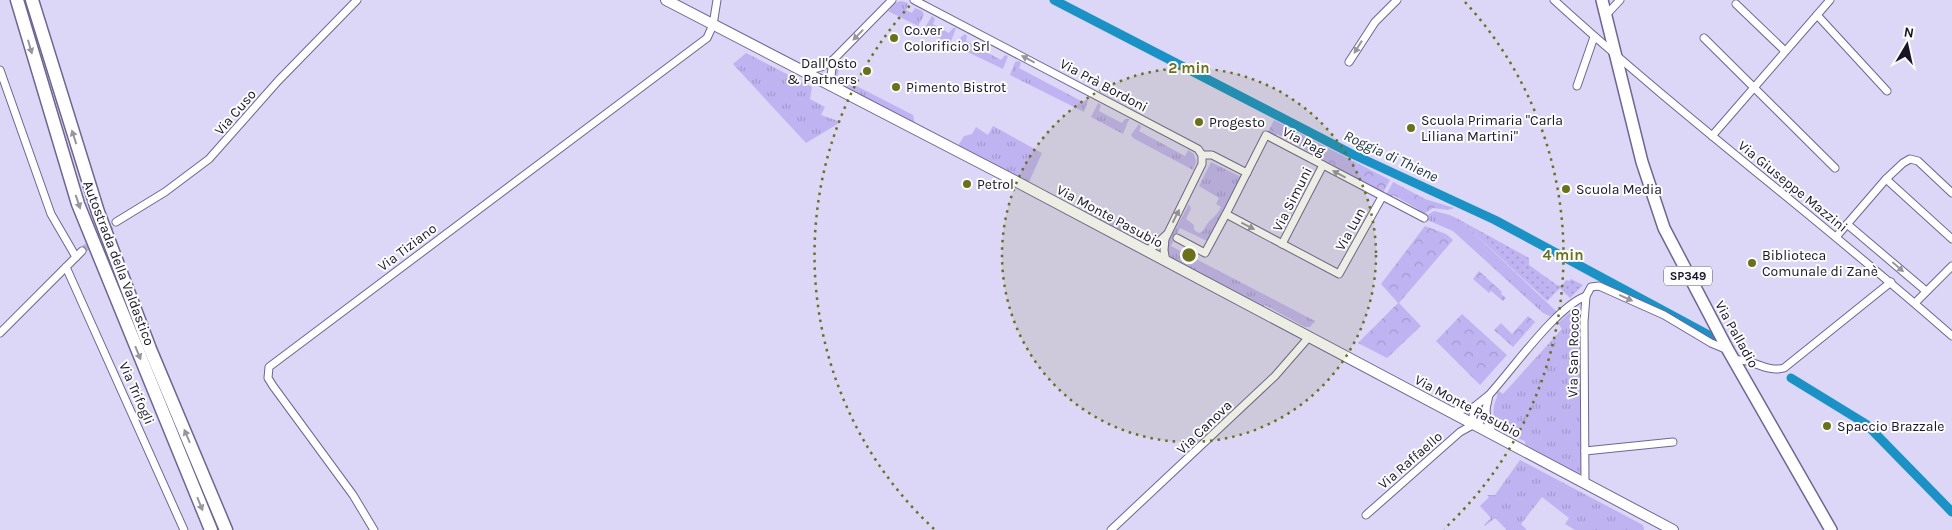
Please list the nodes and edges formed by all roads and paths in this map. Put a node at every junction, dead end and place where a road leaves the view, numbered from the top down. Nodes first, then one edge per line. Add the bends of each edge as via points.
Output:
1 (17, 0) edge
2 (32, 0) edge
3 (357, 0) edge
4 (666, 0) edge
5 (717, 0) edge
6 (892, 0) edge
7 (914, 0) edge
8 (1397, 0) edge
9 (1554, 0) edge
10 (1602, 0) edge
11 (1620, 0) edge
12 (1830, 0) edge
13 (1736, 4) dead end
14 (1606, 15) junction
15 (1817, 15) junction
16 (712, 25) junction
17 (1594, 36) junction
18 (1704, 38) dead end
19 (1785, 51) junction
20 (1616, 57) junction
21 (833, 60) junction
22 (1349, 62) dead end
23 (0, 70) edge
24 (805, 70) junction
25 (830, 84) junction
26 (1578, 86) dead end
27 (1754, 86) junction
28 (1887, 90) dead end
29 (1712, 136) junction
30 (1202, 155) junction
31 (1323, 165) junction
32 (1835, 168) dead end
33 (1246, 173) junction
34 (1886, 180) junction
35 (1952, 193) edge
36 (1382, 197) junction
37 (1226, 214) junction
38 (1424, 218) dead end
39 (116, 222) tunnel mouth
40 (1847, 224) junction
41 (1167, 234) junction
42 (1836, 237) junction
43 (1176, 238) dead end
44 (1952, 239) edge
45 (1282, 244) junction
46 (82, 251) tunnel mouth
47 (1144, 251) junction
48 (76, 257) junction
49 (1166, 262) junction
50 (1952, 266) edge
51 (66, 267) junction
52 (1891, 282) junction
53 (1926, 291) junction
54 (1586, 296) junction
55 (1915, 303) junction
56 (0, 333) edge
57 (1952, 336) edge
58 (1309, 337) junction
59 (1728, 350) junction
60 (1734, 360) junction
61 (1489, 395) junction
62 (1474, 407) junction
63 (1486, 410) junction
64 (1450, 412) junction
65 (1472, 425) junction
66 (1494, 436) junction
67 (1674, 442) dead end
68 (1585, 451) junction
69 (1585, 484) junction
70 (1366, 515) dead end
71 (1657, 527) edge
72 (184, 530) edge
73 (210, 530) edge
74 (226, 530) edge
75 (374, 530) edge
76 (1111, 530) edge
77 (1673, 530) edge
78 (1831, 530) edge

1 -> 73 highway, Autostrada della Valdastico via 78,204
74 -> 2 highway, Autostrada della Valdastico via 150,348 98,212
3 - 39 street, Via Cuso via 278,81 209,159 165,192
4 - 16 main road, Via Monte Pasubio
5 - 16 street
6 -> 21 street
30 -> 7 street, Via Prà Bordoni via 1191,145
8 -> 22 street via 1367,33
9 - 17 street, Via Giuseppe Mazzini
10 - 14 main road, Via Palladio / SP349
11 - 14 street
12 - 15 street
13 - 19 street
14 - 20 main road, Via Palladio / SP349
15 - 19 street
15 - 28 street
16 - 24 main road, Via Monte Pasubio
16 - 75 street, Via Tiziano via 707,38 269,367 271,382 353,495
17 - 20 street, Via Giuseppe Mazzini
17 - 26 street
18 - 27 street
19 - 27 street
20 - 29 street, Via Giuseppe Mazzini
20 - 59 main road, Via Palladio / SP349 via 1653,199 1678,257
21 - 24 street via 821,67
21 - 25 street
23 - 48 street via 52,214
24 - 25 main road, Via Monte Pasubio
25 - 47 main road, Via Monte Pasubio
27 - 29 street
27 - 32 street
29 - 42 street, Via Giuseppe Mazzini
30 - 33 street, Via Prà Bordoni via 1212,155
41 -> 30 street via 1202,164
31 - 33 street, Via Pag via 1266,134
36 -> 31 street, Via Pag
31 - 45 street, Via Simuni
33 - 37 street, Via Pag
34 - 35 street via 1910,159 1918,161
34 - 40 street
34 - 44 street
36 - 38 street, Via Pag
36 - 45 street, Via Lun via 1339,274
37 - 43 street, Via Pag via 1205,253
37 -> 45 street
40 - 42 street
40 -> 53 street
41 - 47 street
41 - 49 street
42 - 52 street, Via Giuseppe Mazzini
46 - 48 street
47 - 49 main road, Via Monte Pasubio
48 - 51 street
49 - 58 main road, Via Monte Pasubio
50 - 53 street
51 - 56 street
51 - 72 street, Via Trifogli
52 - 55 street, Via Giuseppe Mazzini
52 - 60 street via 1779,370
53 - 55 street
54 -> 59 street, Via San Rocco via 1591,287 1599,286 1664,315
54 - 61 street via 1551,324
54 - 68 street, Via San Rocco
55 - 57 street, Via Giuseppe Mazzini
58 - 64 main road, Via Monte Pasubio
58 - 76 street, Via Canova via 1261,389
59 - 60 main road, Via Palladio / SP349
60 - 78 main road, Via Palladio / SP349
61 - 62 street
61 - 63 street
62 - 64 street
62 - 65 street
63 - 65 street, Via Raffaello via 1480,421
63 - 66 street
64 - 65 main road, Via Monte Pasubio
65 - 66 main road, Via Monte Pasubio
65 - 70 street, Via Raffaello
66 - 69 main road, Via Monte Pasubio
67 - 68 street
68 - 69 street, Via San Rocco
69 - 71 main road, Via Monte Pasubio
71 - 77 main road, Via Monte Pasubio

